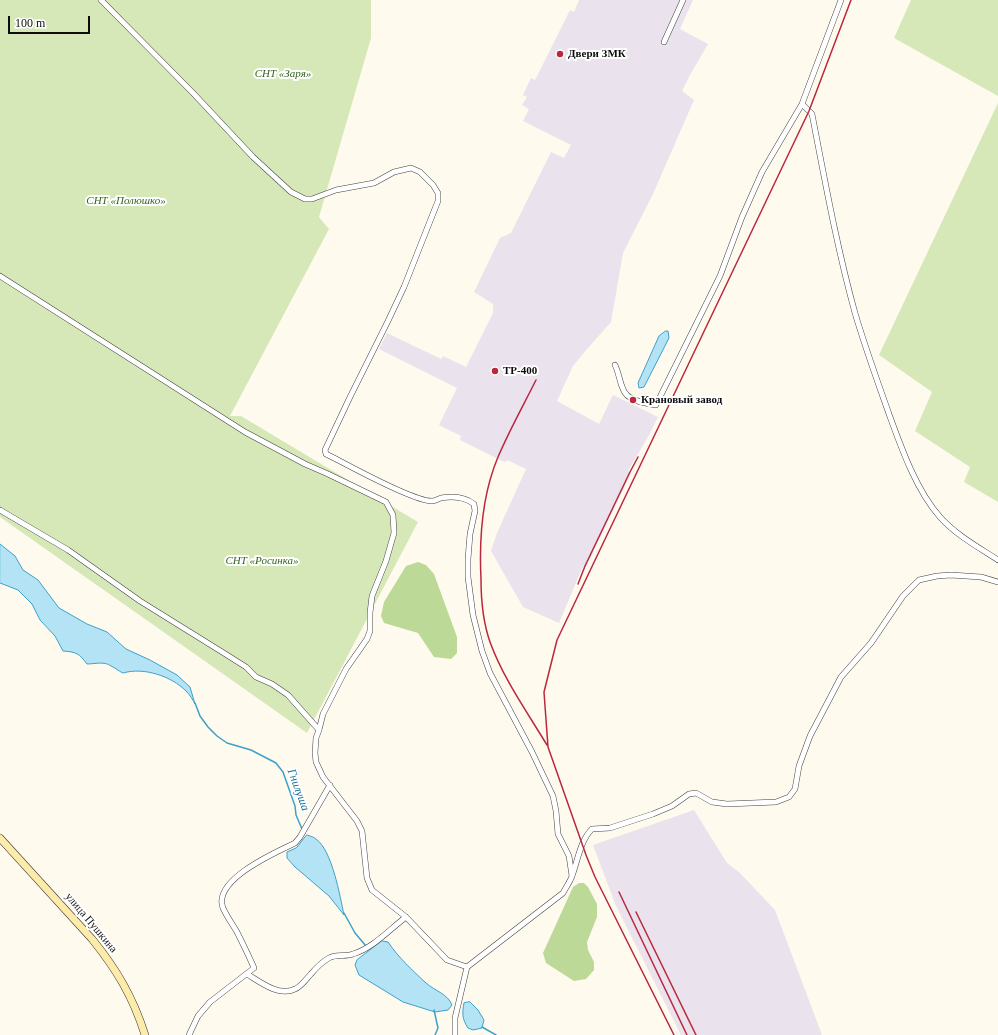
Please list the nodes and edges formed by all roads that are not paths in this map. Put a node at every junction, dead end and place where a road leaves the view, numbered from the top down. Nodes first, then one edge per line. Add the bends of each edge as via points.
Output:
1 (101, 0) edge
2 (683, 0) edge
3 (841, 0) edge
4 (664, 42) dead end
5 (802, 104) junction
6 (0, 276) edge
7 (615, 365) dead end
8 (0, 510) edge
9 (998, 560) edge
10 (998, 582) edge
11 (319, 730) junction
12 (330, 785) junction
13 (0, 838) edge
14 (572, 876) junction
15 (406, 917) junction
16 (467, 967) junction
17 (247, 974) junction
18 (145, 1035) edge
19 (189, 1035) edge
20 (455, 1035) edge

1 - 14 street via 253,157 291,192 305,199 312,199 336,190 374,183 394,172 411,168 420,172 438,193 438,201 404,287 325,450 326,454 409,495 433,501 440,498 457,498 469,500 474,504 468,577 473,615 482,651 490,673 553,796 558,834 569,856
2 - 4 street
3 - 5 street
5 - 7 street via 762,172 720,276 656,405 630,398 623,390
5 - 9 street via 812,114 833,221 855,312 869,360 901,447 924,496 940,517 961,536
6 - 11 street via 245,432 304,464 386,502 393,515 394,533 372,596 370,631 346,669 323,714
8 - 11 street via 68,550 140,601 246,667 256,677 288,694
10 - 14 street via 952,575 937,576 919,580 903,596 871,643 841,677 810,736 799,766 795,789 789,797 776,802 727,804 712,802 696,793 689,794 672,806 653,814 610,828 592,829 578,854
11 - 12 street via 316,738 316,762
12 - 15 street via 362,831 367,878 372,890
12 - 17 street via 295,843 250,867 230,883 224,892 223,907 254,968
13 - 18 main road, улица Пушкина via 106,956 123,981
14 - 16 street via 563,893
15 - 16 street via 447,960
15 - 17 street via 362,950 352,955 329,958 296,989 274,989
16 - 20 street via 455,1018
17 - 19 street via 210,1002 198,1016

